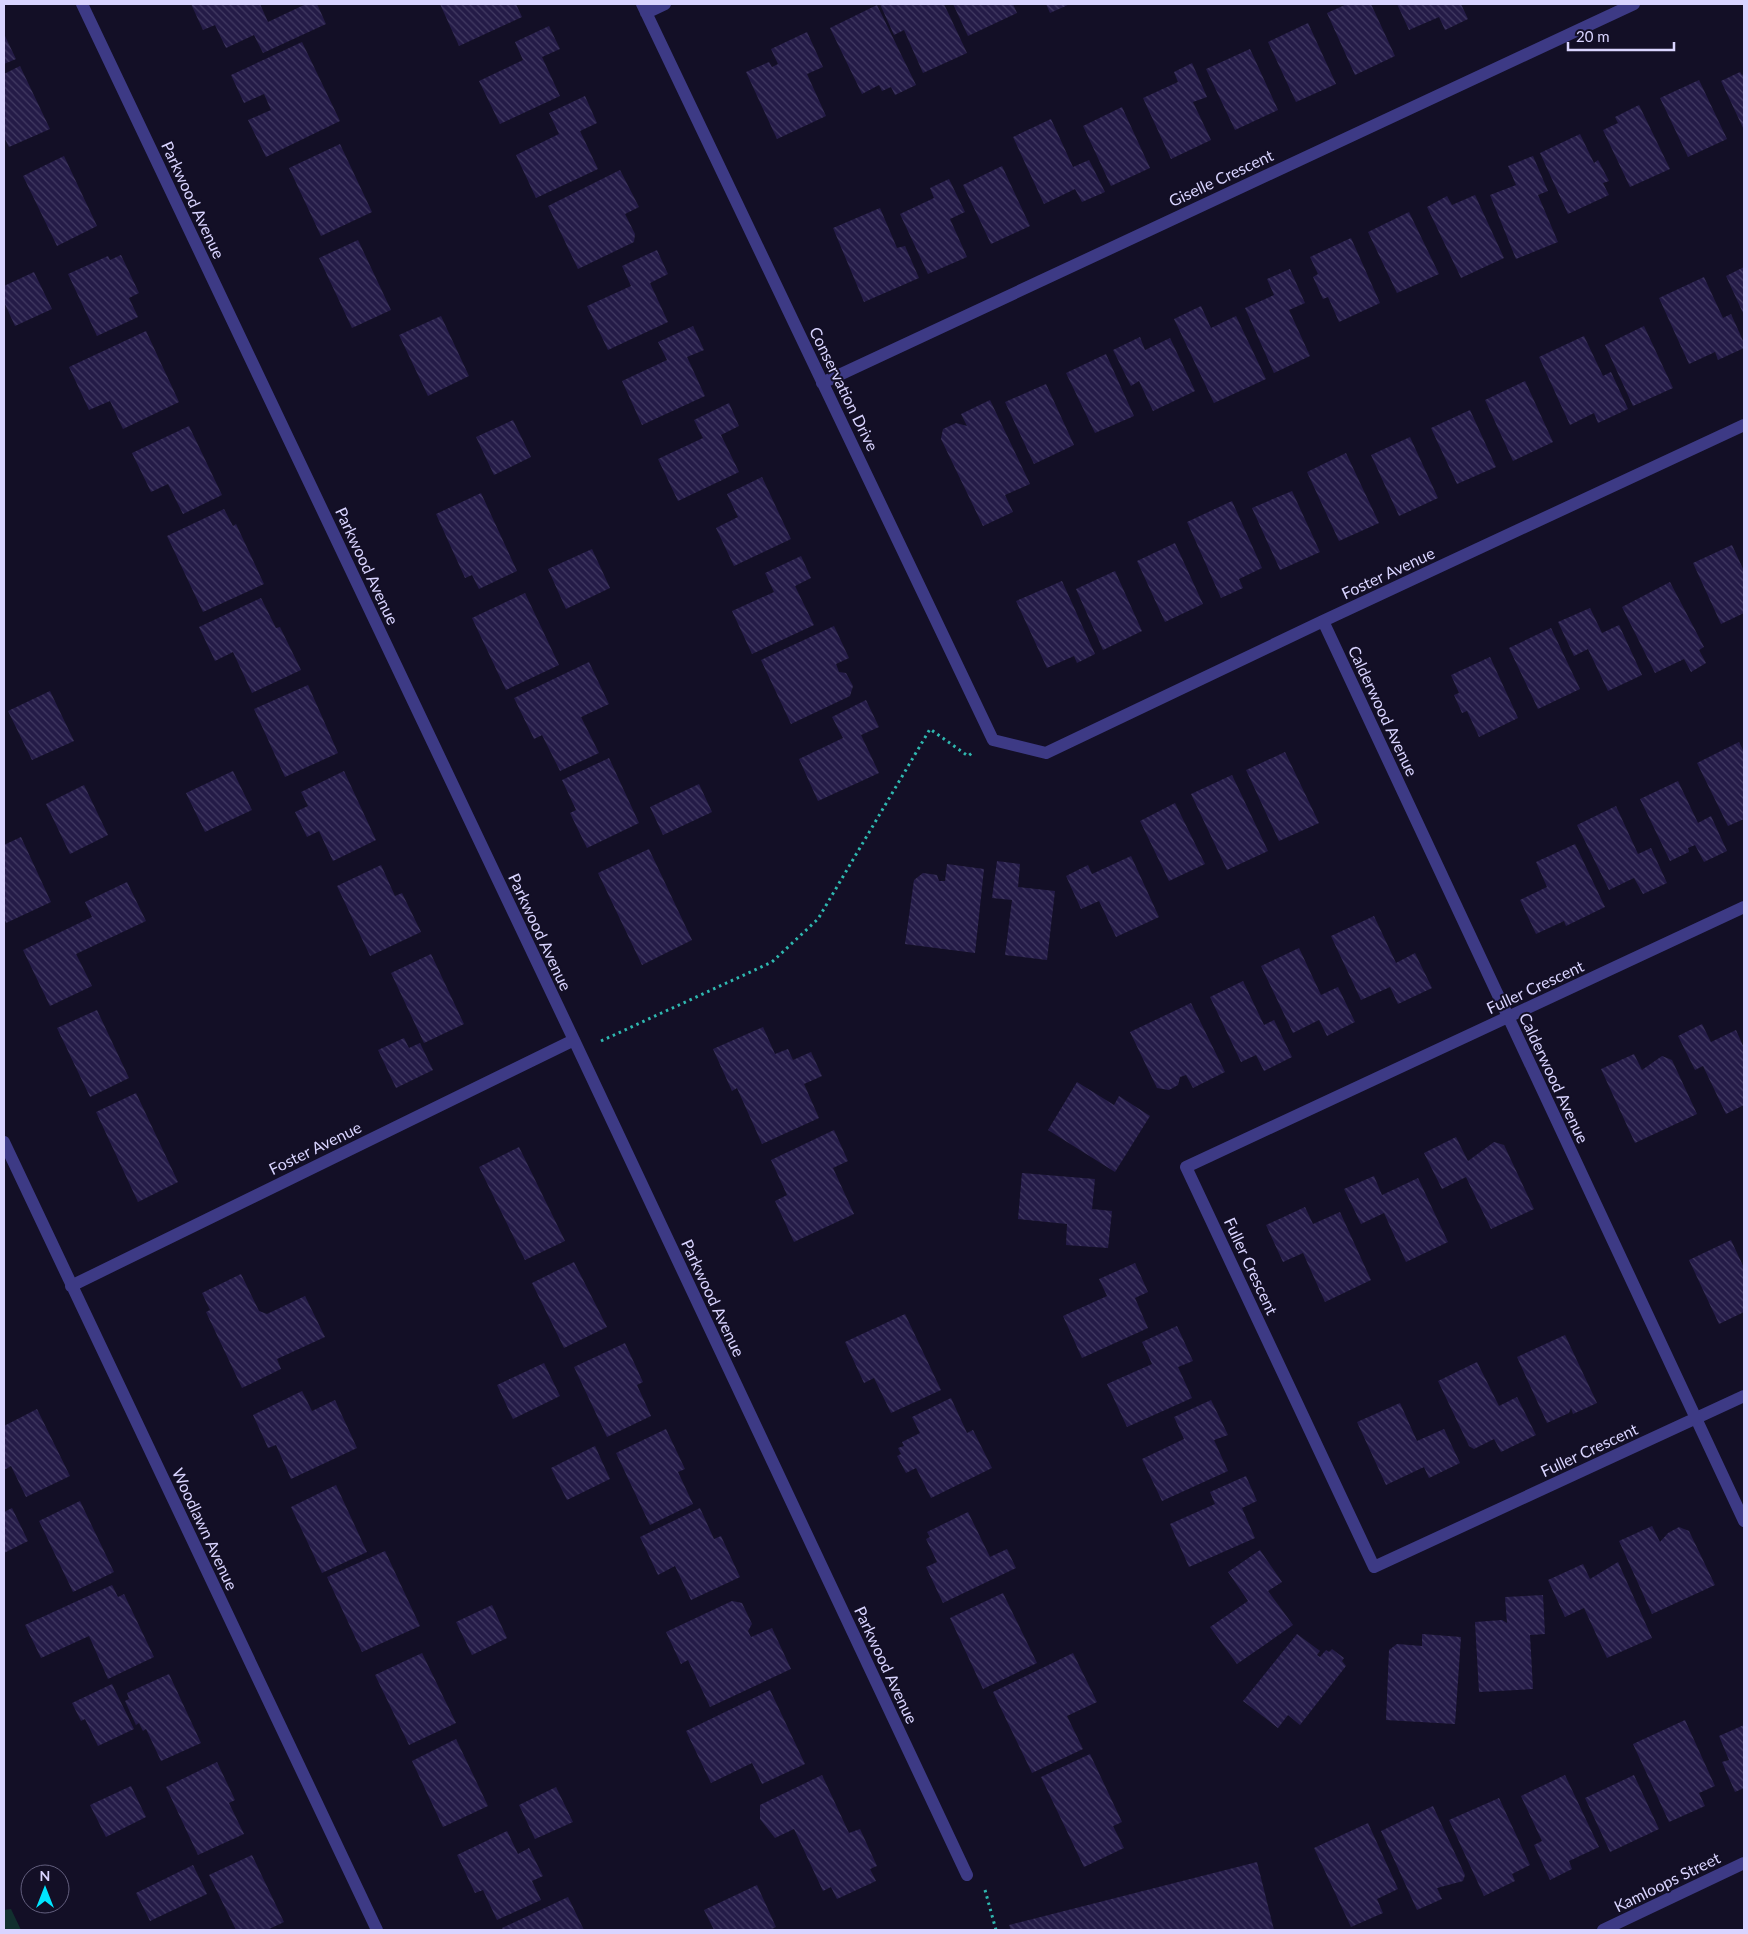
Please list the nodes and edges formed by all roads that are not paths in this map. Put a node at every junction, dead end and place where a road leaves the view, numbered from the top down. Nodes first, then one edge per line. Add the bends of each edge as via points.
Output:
1 (82, 4) edge
2 (665, 4) edge
3 (1634, 4) edge
4 (644, 8) edge
5 (822, 383) junction
6 (1744, 425) edge
7 (1323, 621) junction
8 (1046, 753) joint
9 (1744, 907) edge
10 (1508, 1018) junction
11 (574, 1040) junction
12 (4, 1142) edge
13 (72, 1286) junction
14 (1744, 1396) edge
15 (1695, 1418) junction
16 (1744, 1521) edge
17 (1744, 1863) edge
18 (967, 1875) dead end
19 (377, 1930) edge
20 (1603, 1930) edge

1 - 11 street, Parkwood Avenue
2 - 4 street
3 - 5 street, Giselle Crescent
4 - 5 street, Conservation Drive
5 - 8 street, Conservation Drive via 993,740
6 - 7 street, Foster Avenue
7 - 8 street, Foster Avenue
7 - 10 street, Calderwood Avenue
9 - 10 street, Fuller Crescent
10 - 15 street, Calderwood Avenue
10 - 15 street, Fuller Crescent via 1186,1167 1374,1568
11 - 13 street, Foster Avenue
11 - 18 street, Parkwood Avenue
12 - 13 street, Woodlawn Avenue
13 - 19 street, Woodlawn Avenue
14 - 15 street, Fuller Crescent
15 - 16 street, Calderwood Avenue
17 - 20 street, Kamloops Street

